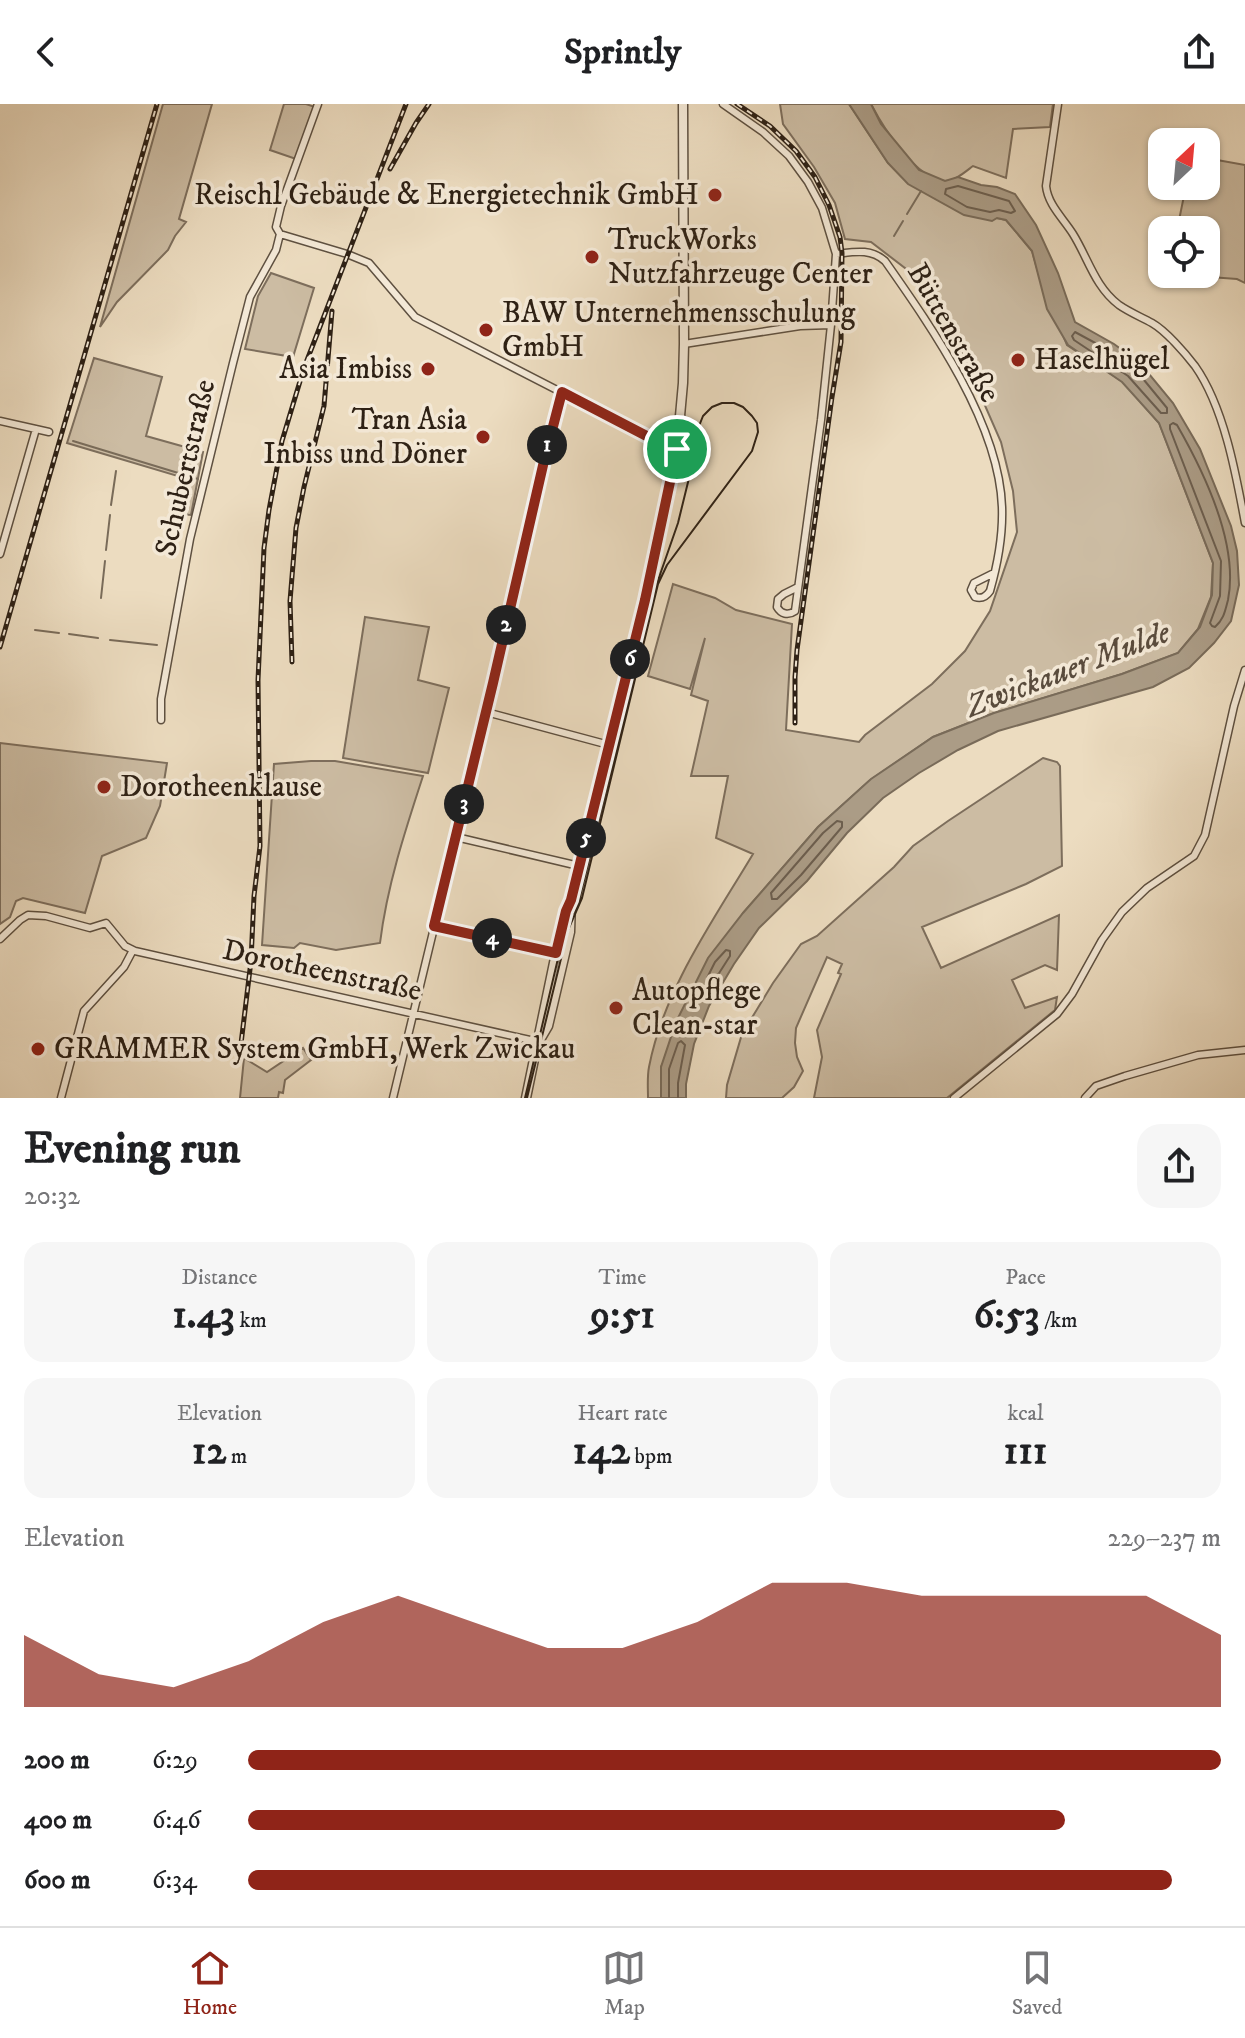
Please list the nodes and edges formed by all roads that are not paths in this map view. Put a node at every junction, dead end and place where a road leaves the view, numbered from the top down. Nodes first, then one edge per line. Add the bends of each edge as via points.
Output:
1 (318, 104) edge
2 (684, 104) edge
3 (715, 104) edge
4 (723, 104) edge
5 (1058, 104) edge
6 (732, 110) junction
7 (280, 234) junction
8 (836, 254) junction
9 (831, 325) junction
10 (684, 344) junction
11 (562, 392) junction
12 (0, 421) edge
13 (36, 429) junction
14 (49, 432) dead end
15 (677, 449) junction
16 (1245, 523) edge
17 (0, 554) edge
18 (994, 573) junction
19 (798, 587) junction
20 (1245, 670) edge
21 (486, 712) junction
22 (161, 720) dead end
23 (609, 745) junction
24 (456, 837) junction
25 (579, 866) junction
26 (571, 900) junction
27 (434, 926) junction
28 (0, 939) edge
29 (133, 950) junction
30 (556, 953) junction
31 (413, 1014) junction
32 (539, 1042) junction
33 (1245, 1050) edge
34 (61, 1098) edge
35 (393, 1098) edge
36 (526, 1098) edge
37 (954, 1098) edge
38 (1085, 1098) edge

1 - 7 street, Schubertstraße via 281,206 276,227
2 - 10 street
3 - 6 street
4 - 6 street
5 - 16 street via 1047,197 1099,285 1119,305 1156,325 1208,386
6 - 8 street via 789,156 808,182
7 - 11 street via 369,263 415,317
7 - 22 street, Schubertstraße via 250,297 202,485
8 - 9 street
8 - 18 street, Büttenstraße via 868,251 885,261 964,386 996,468 1002,505
9 - 10 street
9 - 19 street
10 - 15 street
11 - 15 street
11 - 21 street
12 - 13 street
13 - 14 street
13 - 17 street
15 - 23 street
18 - 18 street, Büttenstraße via 987,596 975,597 974,583
19 - 19 street via 795,611 782,613 778,599
20 - 37 street via 1205,835 1194,856 1122,912 1057,1014
21 - 23 street
21 - 24 street
23 - 25 street
24 - 25 street
24 - 27 street
25 - 26 street
26 - 30 street
26 - 32 street via 568,943 548,1026
27 - 30 street
27 - 31 street
28 - 29 street via 28,915 46,916 90,928 106,923
29 - 31 street, Dorotheenstraße
29 - 34 street via 84,1011
30 - 32 street
31 - 32 street, Dorotheenstraße
31 - 35 street
32 - 36 street
33 - 38 street via 1198,1055 1140,1072 1096,1086

